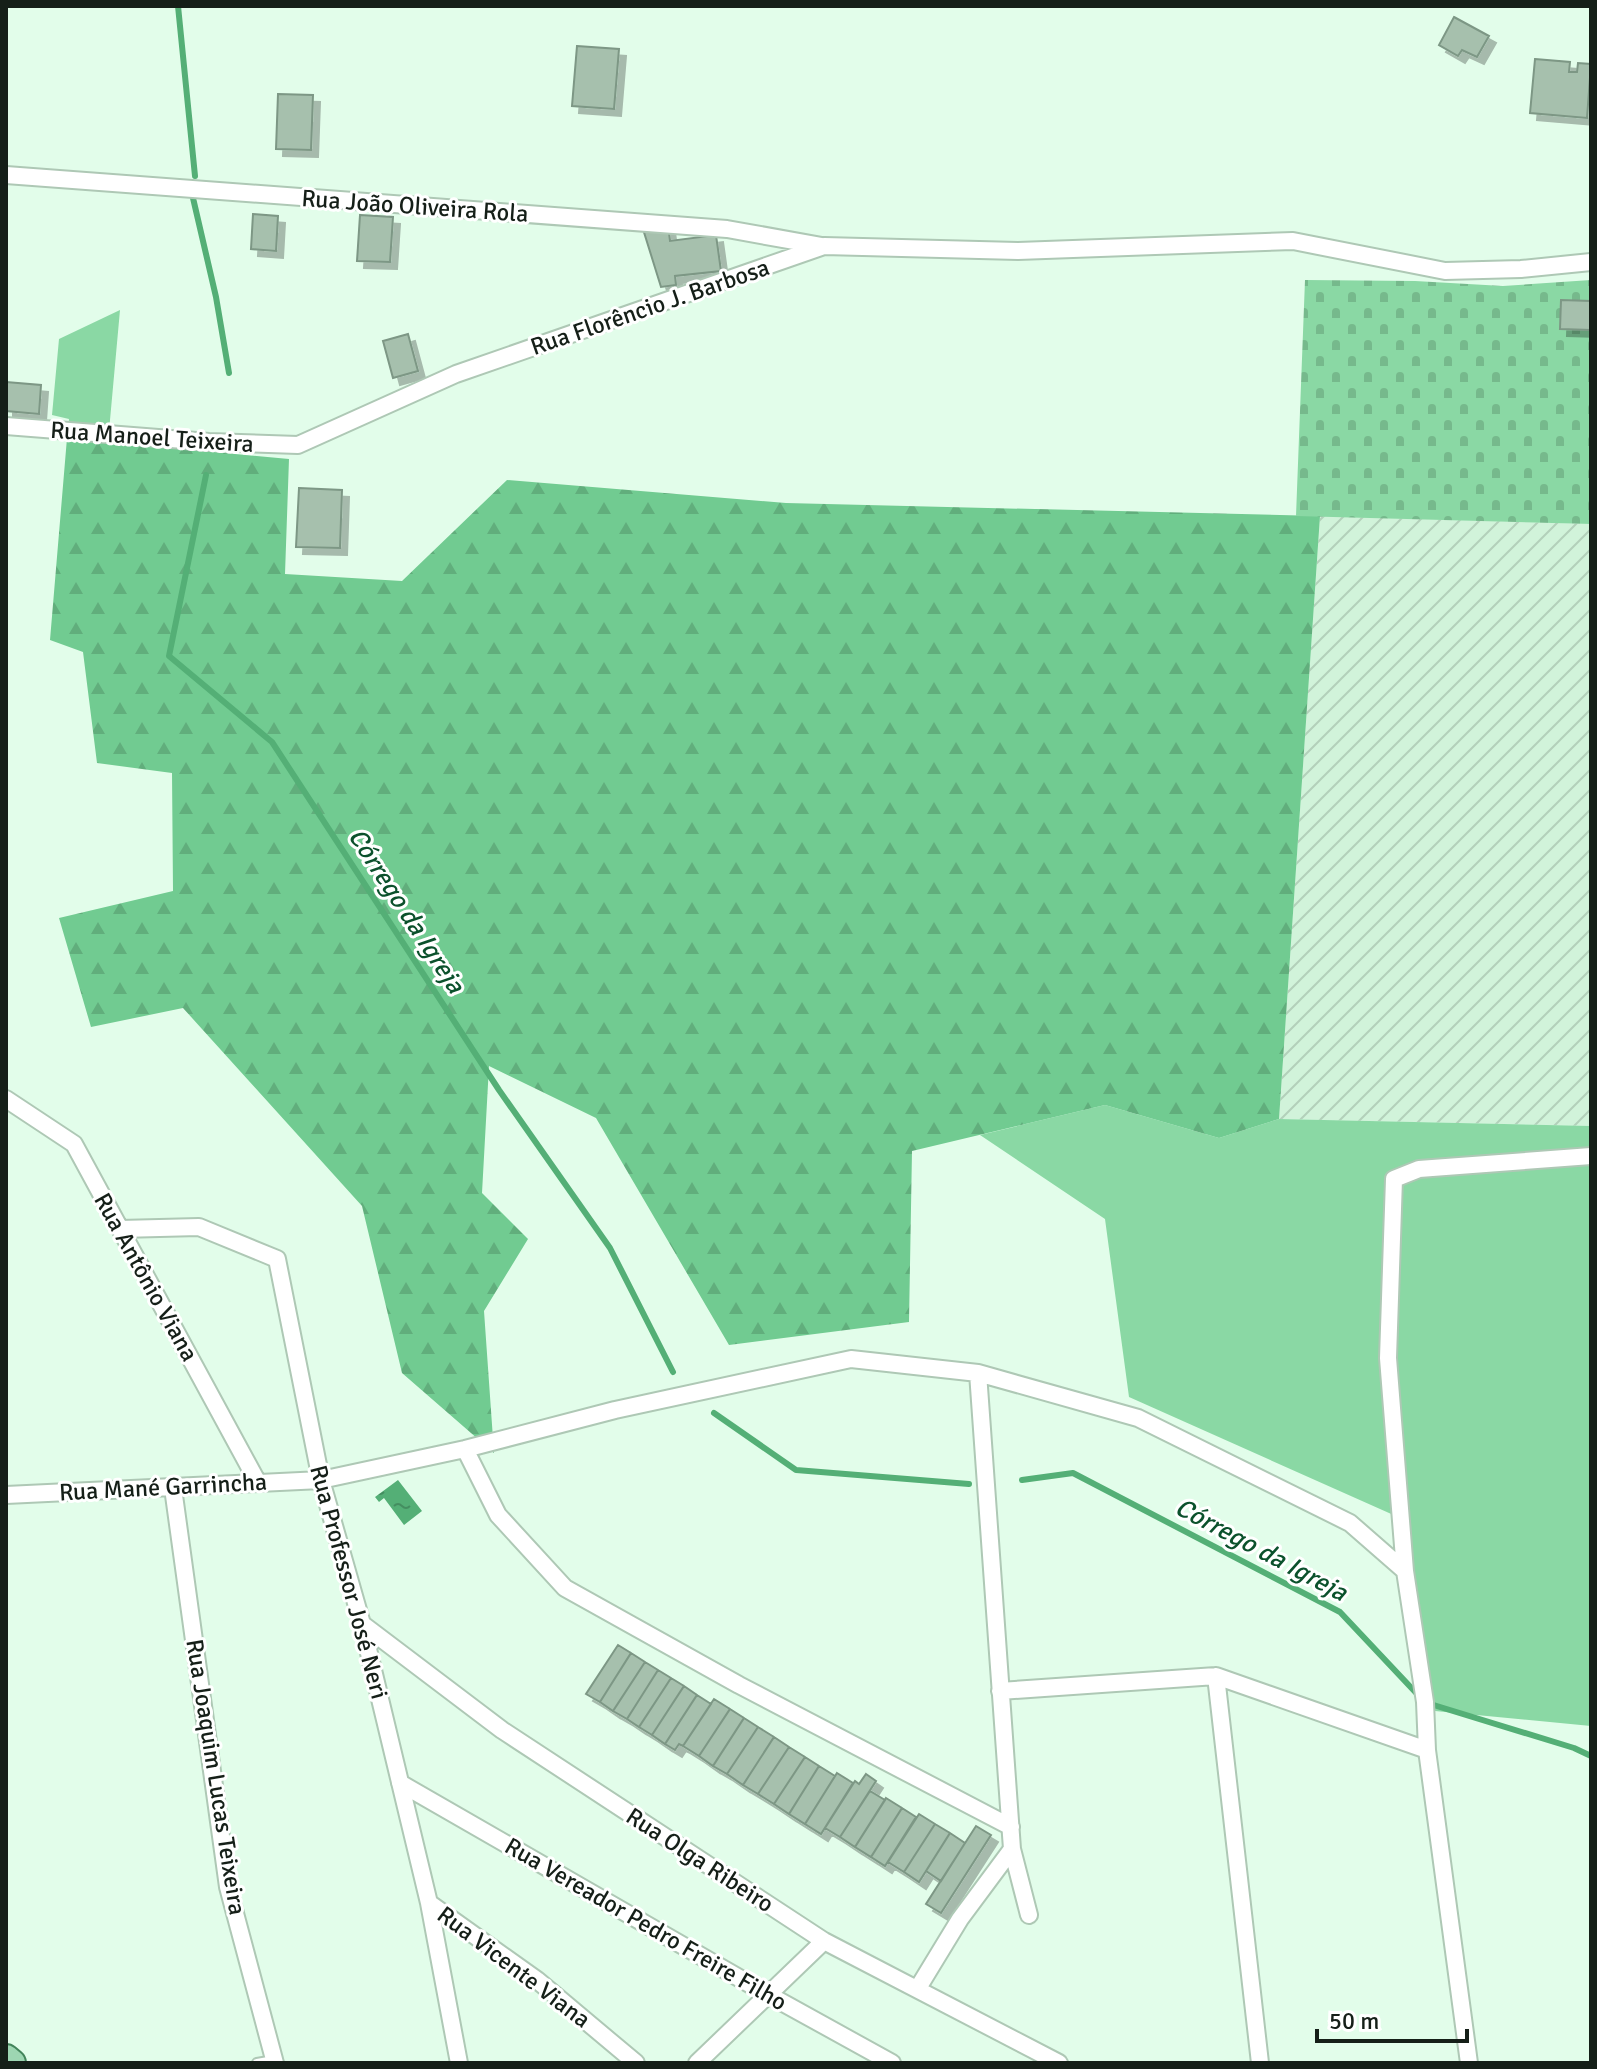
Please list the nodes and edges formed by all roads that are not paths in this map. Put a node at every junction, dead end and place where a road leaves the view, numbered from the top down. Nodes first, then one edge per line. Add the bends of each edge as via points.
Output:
1 (6, 175) edge
2 (824, 246) junction
3 (1591, 262) edge
4 (6, 426) edge
5 (298, 445) joint
6 (6, 1099) edge
7 (1591, 1156) edge
8 (120, 1229) junction
9 (978, 1373) junction
10 (465, 1449) junction
11 (321, 1480) junction
12 (257, 1481) junction
13 (173, 1488) junction
14 (6, 1495) edge
15 (1405, 1571) junction
16 (362, 1624) junction
17 (1216, 1676) junction
18 (1000, 1691) junction
19 (1427, 1750) junction
20 (400, 1783) junction
21 (1011, 1827) junction
22 (1012, 1849) junction
23 (429, 1903) junction
24 (1029, 1915) dead end
25 (824, 1941) junction
26 (918, 1988) junction
27 (767, 1994) junction
28 (6, 2058) edge
29 (275, 2061) edge
30 (12, 2063) edge
31 (257, 2063) edge
32 (459, 2063) edge
33 (636, 2063) edge
34 (697, 2063) edge
35 (892, 2063) edge
36 (1059, 2063) edge
37 (1260, 2063) edge
38 (1469, 2063) edge

1 - 2 street, Rua João Oliveira Rola via 727,229
2 - 3 street, Rua Florêncio J. Barbosa via 1018,251 1293,241 1445,271
2 - 5 street, Rua Florêncio J. Barbosa via 456,374
4 - 5 street, Rua Manoel Teixeira
6 - 8 street, Rua Antônio Viana via 74,1144
7 - 15 street via 1419,1169 1394,1179 1388,1358
8 - 11 street, Rua Professor José Neri via 199,1227 277,1259
8 - 12 street, Rua Antônio Viana
9 - 10 street, Rua Mané Garrincha via 851,1359
9 - 15 street, Rua Mané Garrincha via 1138,1418 1350,1523
9 - 18 street
10 - 11 street, Rua Mané Garrincha
10 - 21 street via 498,1515 565,1588
11 - 12 street, Rua Mané Garrincha
11 - 16 street, Rua Professor José Neri
12 - 13 street, Rua Mané Garrincha
13 - 14 street, Rua Mané Garrincha
13 - 29 street, Rua Joaquim Lucas Teixeira via 228,1887
15 - 19 street
16 - 20 street, Rua Professor José Neri
16 - 25 street, Rua Olga Ribeiro via 502,1730
17 - 18 street
17 - 19 street
17 - 37 street
18 - 21 street
19 - 38 street
20 - 23 street, Rua Professor José Neri
20 - 27 street, Rua Vereador Pedro Freire Filho
21 - 22 street
22 - 24 street
22 - 26 street
23 - 32 street, Rua Professor José Neri
23 - 33 street, Rua Vicente Viana via 537,1980
25 - 26 street, Rua Olga Ribeiro
25 - 27 street
26 - 36 street, Rua Olga Ribeiro
27 - 34 street
27 - 35 street, Rua Vereador Pedro Freire Filho
28 - 30 main road
29 - 31 lane

